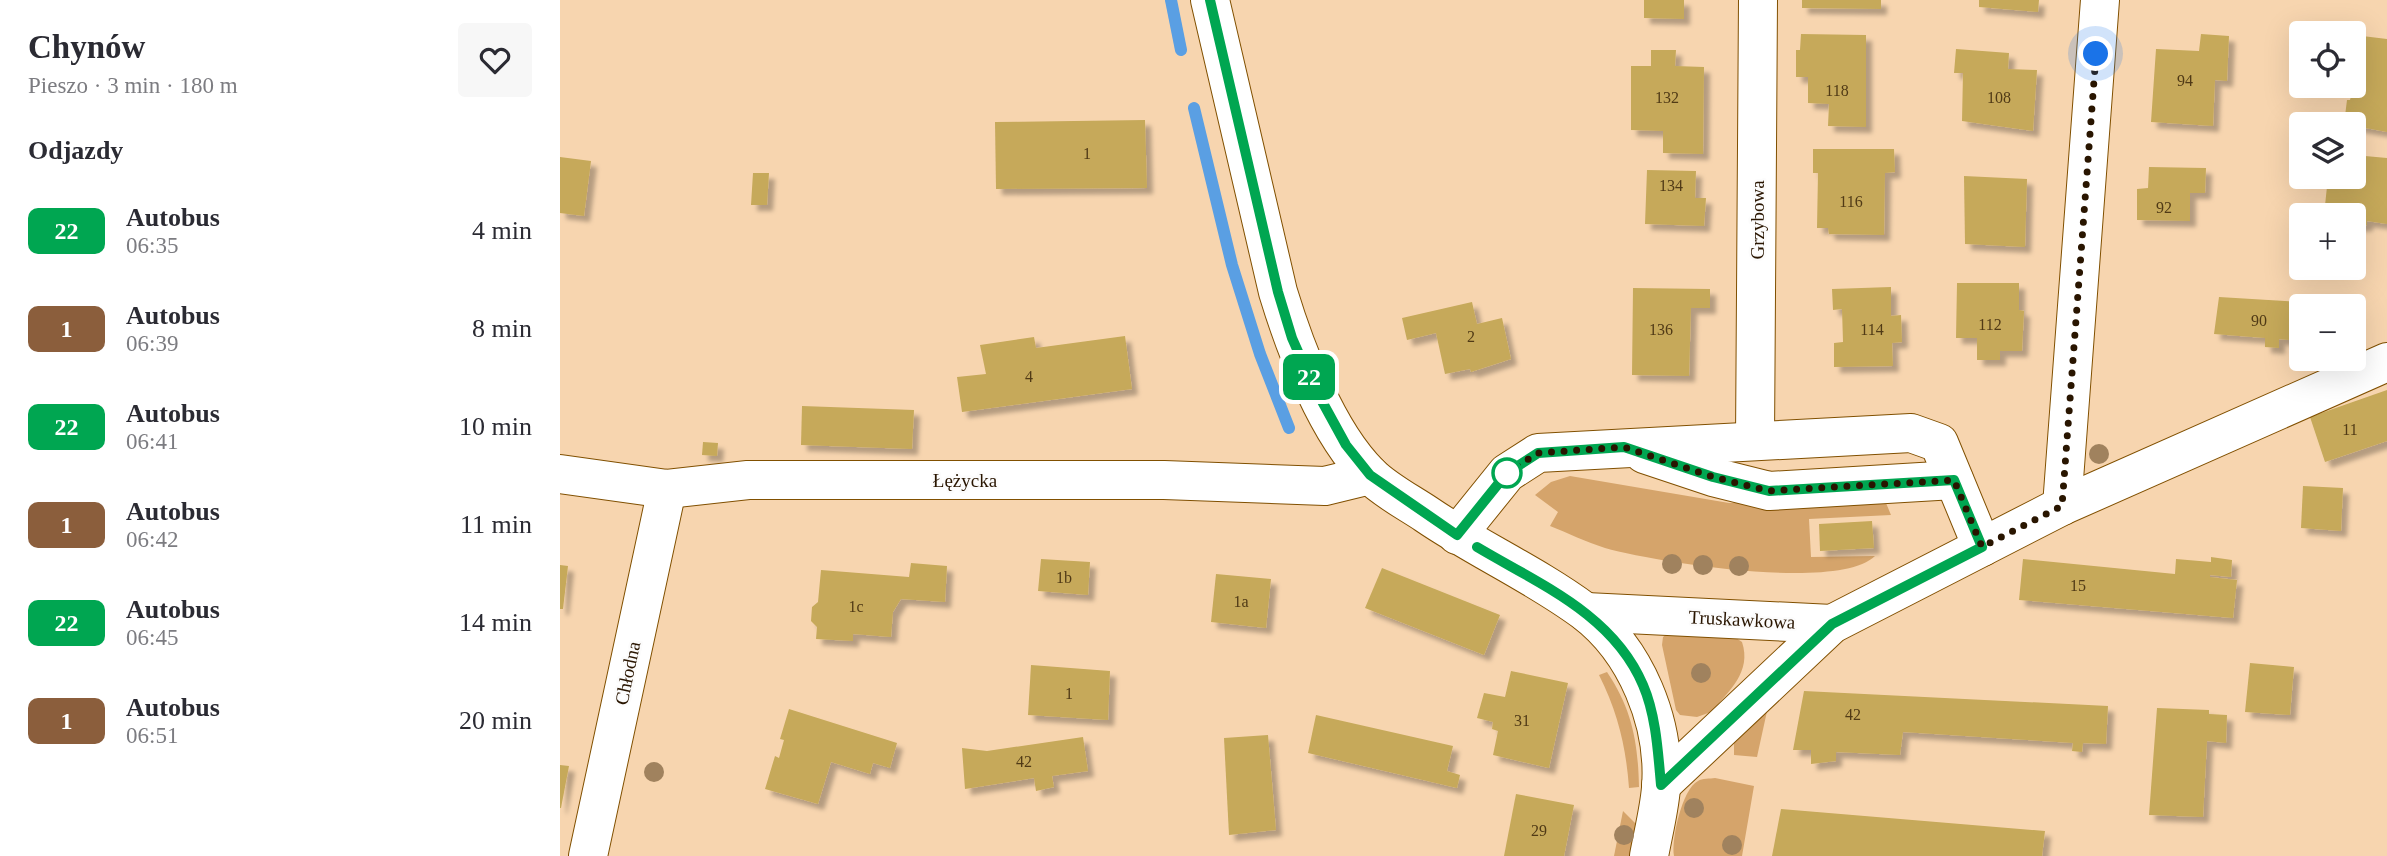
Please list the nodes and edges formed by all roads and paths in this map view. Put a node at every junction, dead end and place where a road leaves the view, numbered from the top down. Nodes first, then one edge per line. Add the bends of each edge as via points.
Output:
1 (1210, 0) edge
2 (1758, 0) edge
3 (2100, 0) edge
4 (2387, 362) edge
5 (1755, 440) junction
6 (1624, 447) junction
7 (560, 474) edge
8 (1370, 475) junction
9 (1954, 480) junction
10 (667, 489) junction
11 (2062, 506) junction
12 (1457, 535) junction
13 (1982, 547) junction
14 (1586, 612) junction
15 (1832, 624) junction
16 (1661, 785) junction
17 (588, 856) edge
18 (1649, 856) edge

1 - 8 street, Truskawkowa via 1252,190 1292,338 1346,445
2 - 5 street, Grzybowa
3 - 11 street
4 - 11 street
5 - 6 street
5 - 9 street via 1911,433 1939,443
6 - 9 street via 1769,491
6 - 12 street via 1538,453 1507,473
7 - 10 street, Łężycka
8 - 10 street, Łężycka via 1325,486 1164,480 748,480
8 - 12 street, Truskawkowa
9 - 13 street
10 - 17 street, Chłodna
11 - 13 street
12 - 14 street, Truskawkowa
13 - 15 street
14 - 15 street, Truskawkowa
14 - 16 street, Truskawkowa via 1615,638 1643,685 1656,734
15 - 16 street, Truskawkowa
16 - 18 street, Truskawkowa

